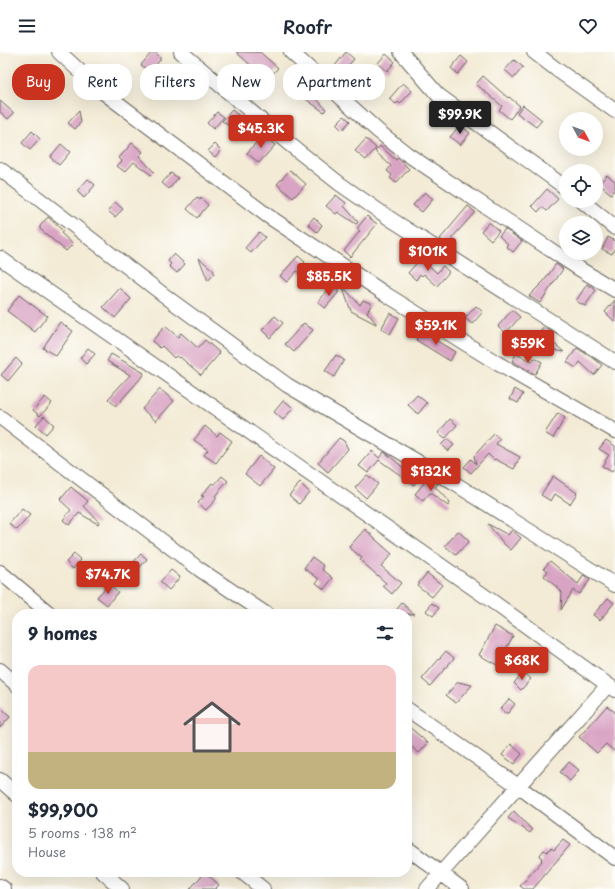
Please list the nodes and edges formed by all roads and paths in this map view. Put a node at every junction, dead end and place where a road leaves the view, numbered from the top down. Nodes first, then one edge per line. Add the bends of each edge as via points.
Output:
1 (59, 52) edge
2 (181, 52) edge
3 (291, 52) edge
4 (401, 52) edge
5 (534, 52) edge
6 (615, 111) edge
7 (0, 169) edge
8 (559, 183) edge
9 (591, 208) edge
10 (615, 228) edge
11 (0, 258) edge
12 (615, 290) edge
13 (615, 362) edge
14 (0, 417) edge
15 (615, 431) edge
16 (0, 572) edge
17 (615, 585) edge
18 (44, 609) edge
19 (258, 609) edge
20 (0, 670) edge
21 (12, 681) edge
22 (612, 688) edge
23 (412, 712) edge
24 (0, 780) edge
25 (518, 786) junction
26 (12, 791) edge
27 (412, 852) edge
28 (615, 858) edge
29 (440, 873) junction
30 (109, 877) edge
31 (248, 877) edge
32 (0, 886) edge
33 (4, 889) edge
34 (122, 889) edge
35 (263, 889) edge
36 (427, 889) edge
37 (462, 889) edge

1 - 15 street via 99,89 268,216 387,295 497,363
2 - 13 street via 340,184
3 - 12 street via 407,154
4 - 8 street via 438,95
5 - 6 street
7 - 17 street via 173,302 287,385 457,485
9 - 10 street
11 - 22 street via 489,599
14 - 19 street via 198,569
16 - 18 street
20 - 21 street
22 - 25 street
23 - 25 street
24 - 26 street
25 - 28 street
25 - 29 street
27 - 29 street
29 - 36 street
29 - 37 street
30 - 34 street
31 - 35 street
32 - 33 street

